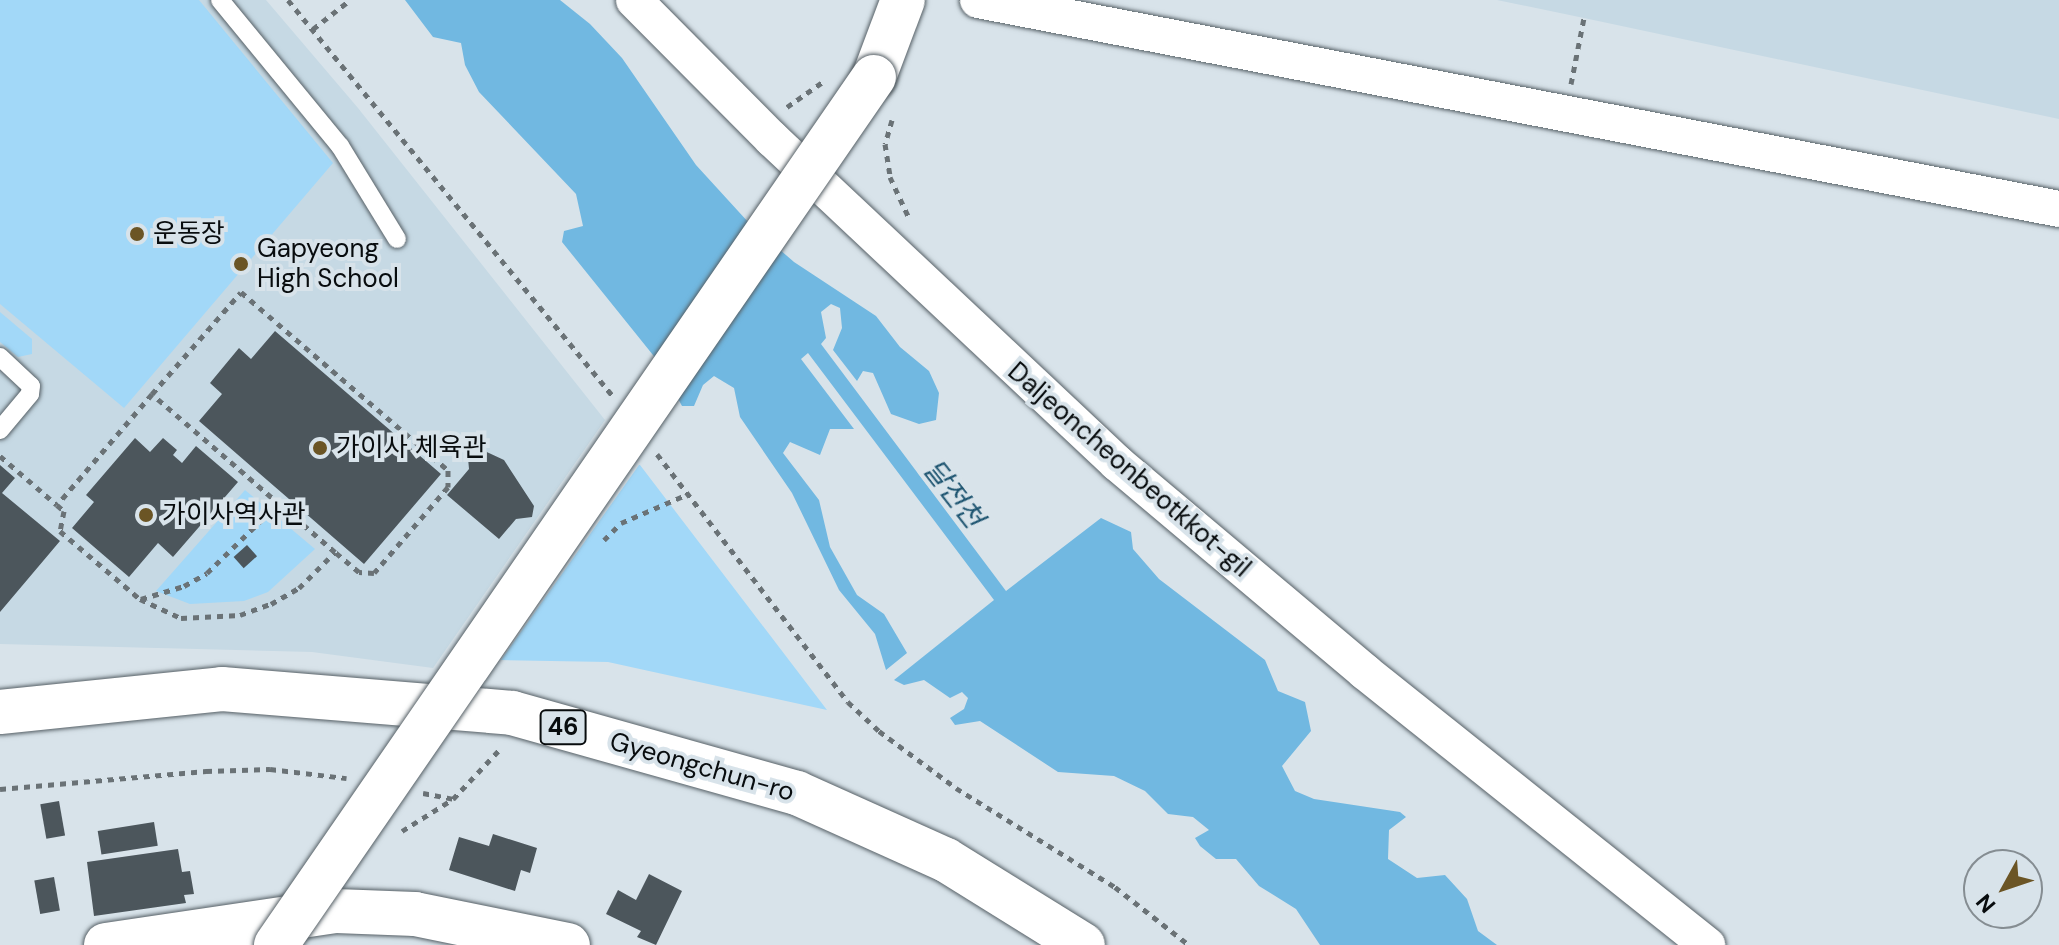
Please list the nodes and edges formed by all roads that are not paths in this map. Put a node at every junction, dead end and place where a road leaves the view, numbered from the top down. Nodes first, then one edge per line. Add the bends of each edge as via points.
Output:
1 (220, 0) edge
2 (634, 0) edge
3 (903, 0) edge
4 (978, 0) edge
5 (2059, 209) edge
6 (397, 239) dead end
7 (0, 357) edge
8 (0, 430) edge
9 (0, 712) edge
10 (324, 928) edge
11 (248, 939) edge
12 (106, 945) edge
13 (568, 945) edge
14 (1083, 945) edge
15 (1707, 945) edge

1 - 6 lane via 340,146
2 - 15 street, Daljeoncheonbeotkkot-gil via 1025,380 1224,556
3 - 11 main road, bridge via 874,77
4 - 5 street
7 - 8 lane via 31,386
9 - 14 main road, Gyeongchun-ro / 46 via 222,689 530,718 797,793 946,860
10 - 11 main road
10 - 13 main road via 415,914
11 - 12 main road

